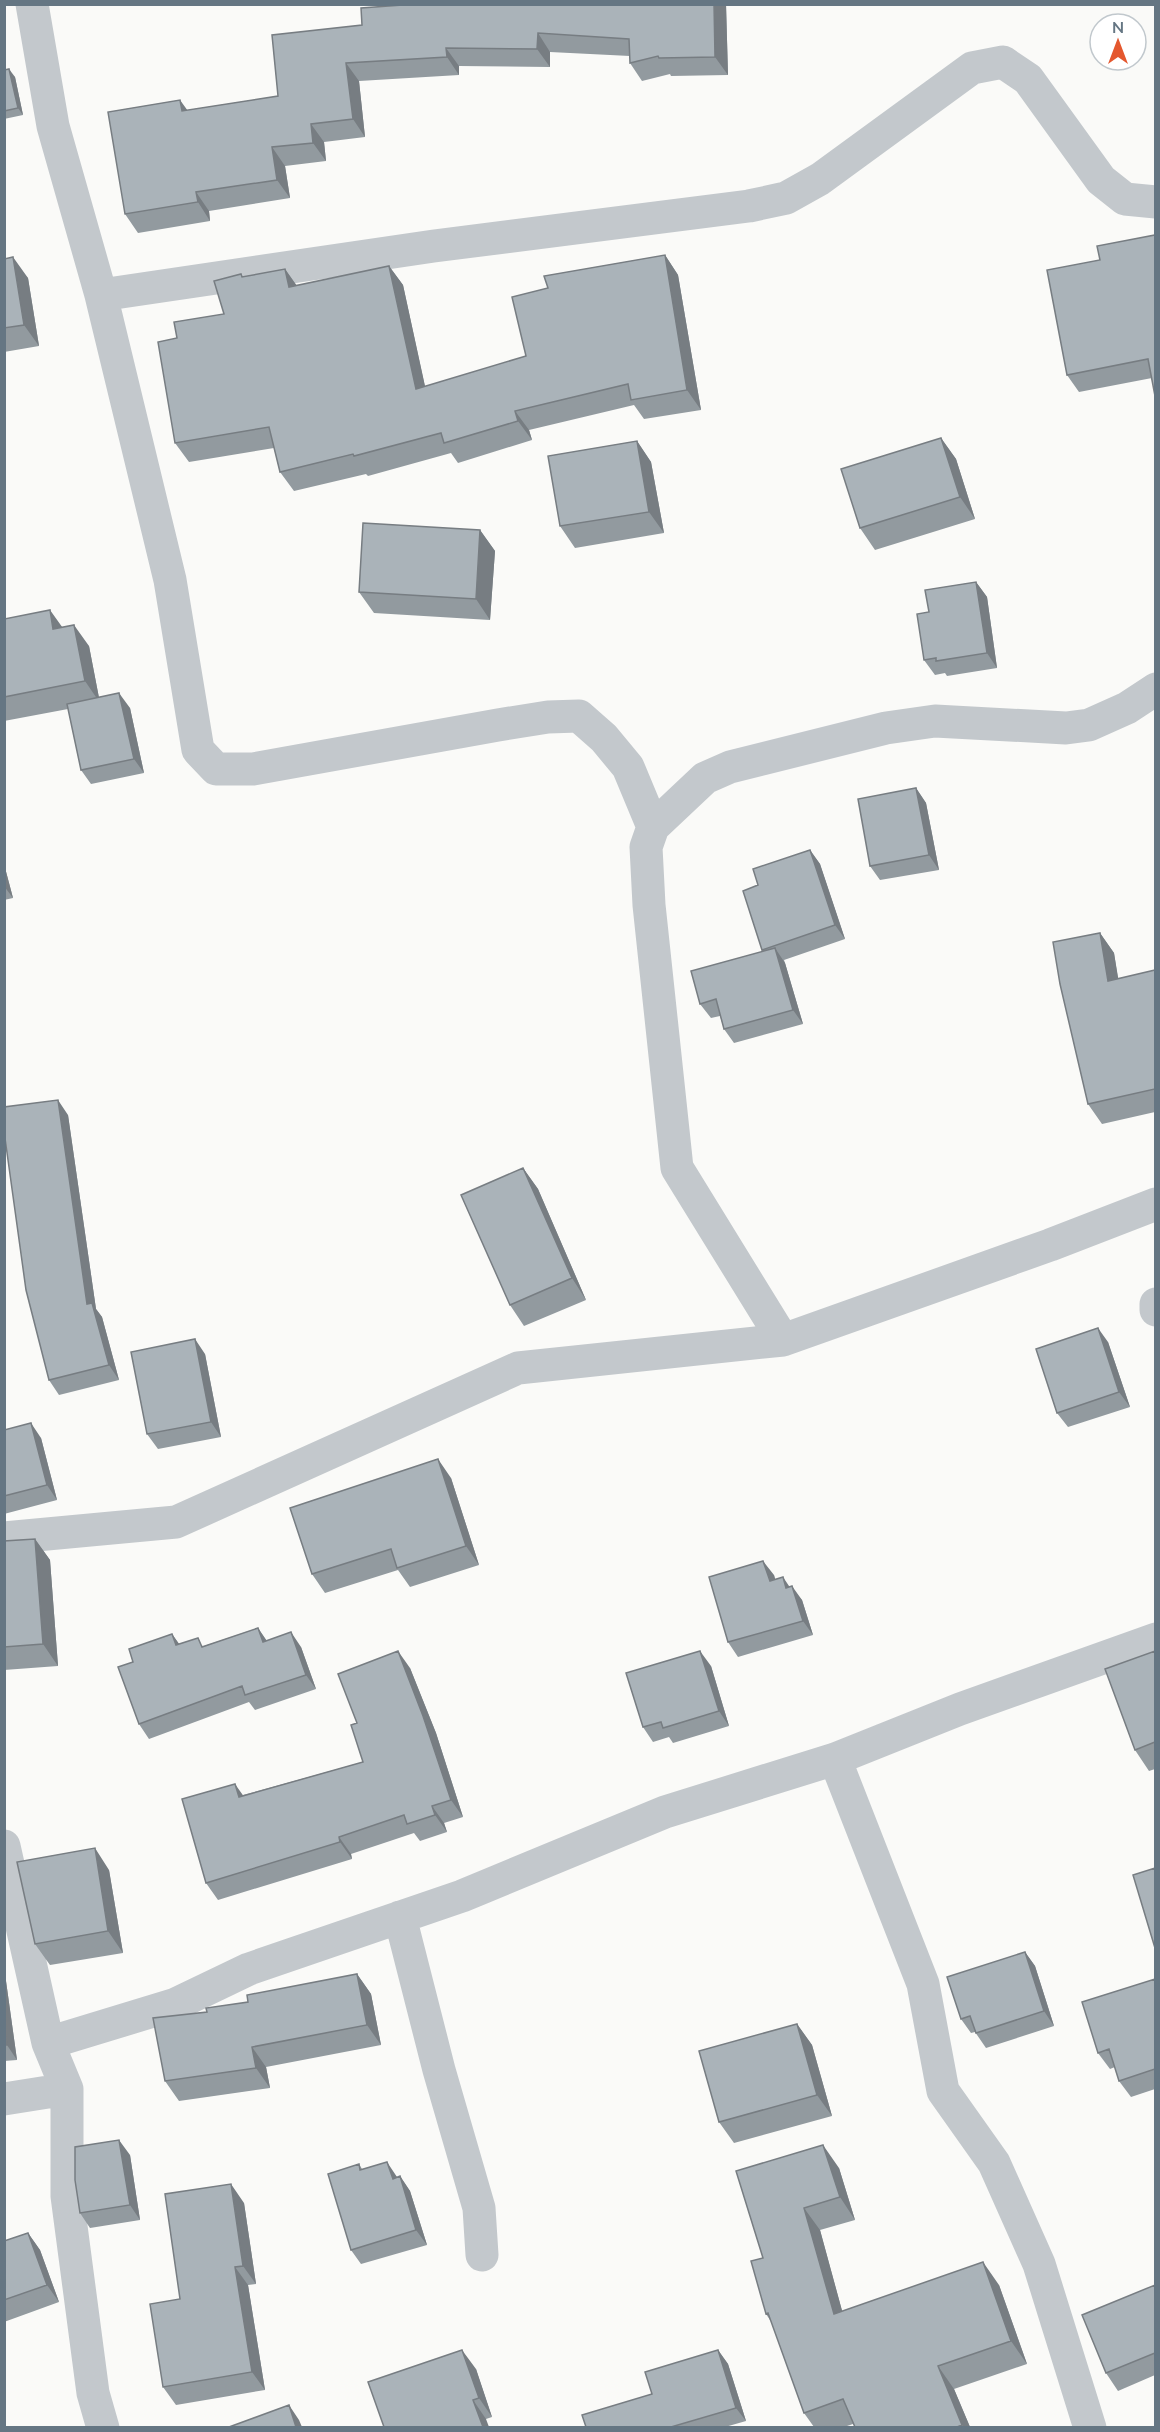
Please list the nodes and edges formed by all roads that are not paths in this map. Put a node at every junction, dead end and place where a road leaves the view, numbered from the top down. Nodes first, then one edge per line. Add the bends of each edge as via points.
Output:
1 (32, 4) edge
2 (1155, 202) edge
3 (101, 295) junction
4 (1155, 688) edge
5 (653, 827) junction
6 (1155, 1204) edge
7 (1155, 1304) edge
8 (1155, 1310) edge
9 (783, 1340) junction
10 (4, 1538) edge
11 (1155, 1639) edge
12 (835, 1759) junction
13 (4, 1846) edge
14 (400, 1917) junction
15 (48, 2043) junction
16 (66, 2089) junction
17 (4, 2099) edge
18 (482, 2255) dead end
19 (103, 2427) edge
20 (1090, 2427) edge

1 - 3 street via 53,126
2 - 3 street via 1125,199 1101,180 1028,79 1003,62 972,68 820,179 786,198
3 - 5 street via 170,580 198,750 216,769 253,769 498,724 579,716 628,767
4 - 5 street via 1127,708 1089,724 1066,728 935,721 886,728 730,768 705,778
5 - 9 street via 646,847 649,905 676,1168
6 - 9 street
7 - 8 street
9 - 10 street via 518,1368 176,1522
11 - 12 street
12 - 14 street via 665,1812 462,1896
12 - 20 street via 923,1984 943,2091 994,2163 1034,2254
13 - 15 street
14 - 15 street via 249,1969 176,2004
14 - 18 street via 478,2208
15 - 16 street
16 - 17 street
16 - 19 street via 67,2196 93,2393

